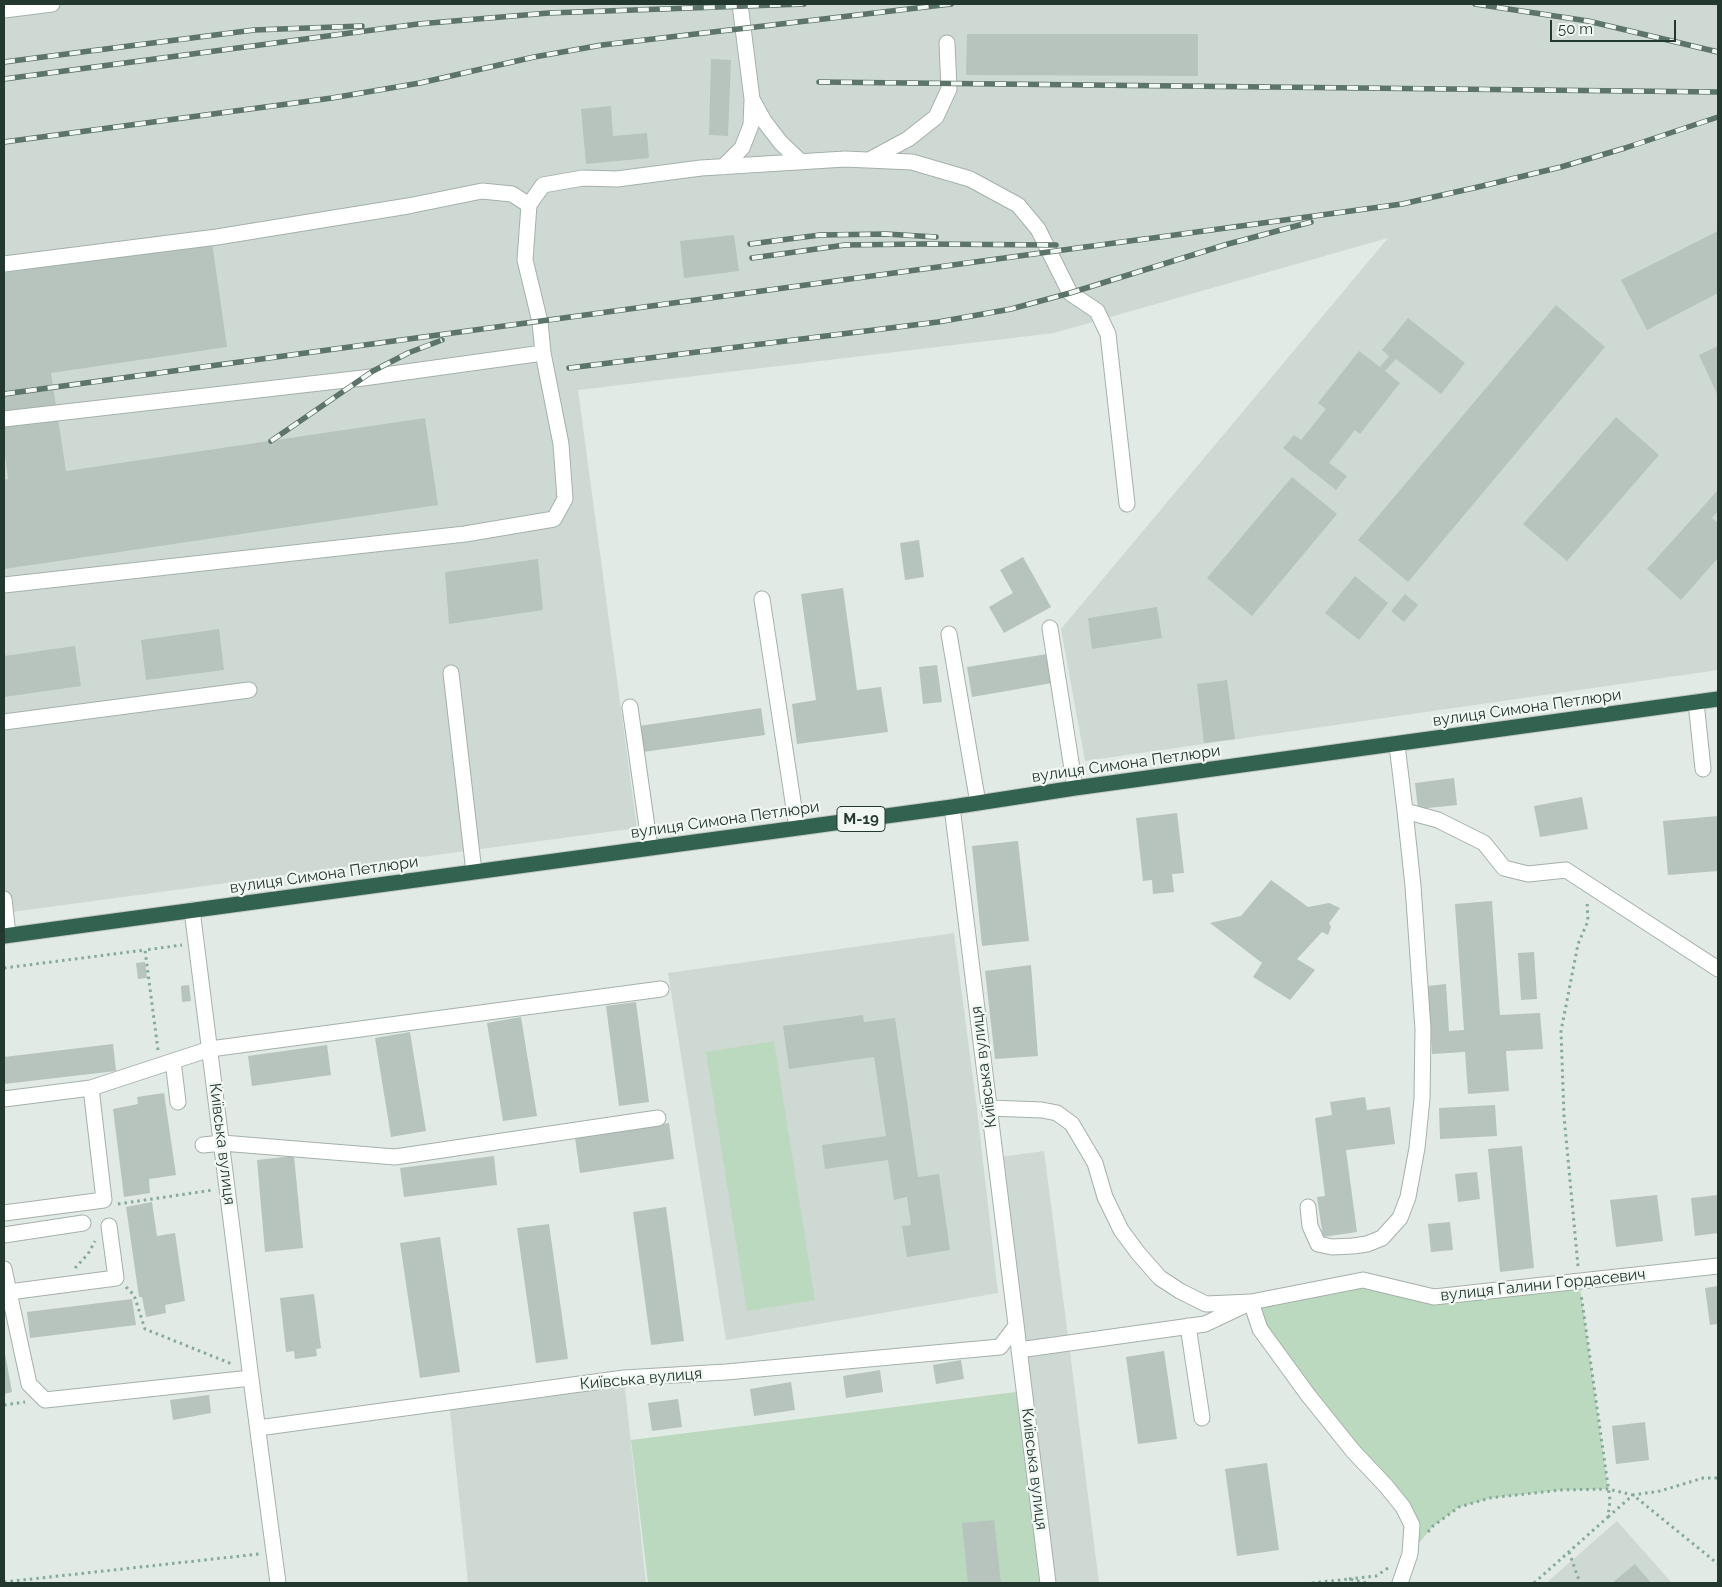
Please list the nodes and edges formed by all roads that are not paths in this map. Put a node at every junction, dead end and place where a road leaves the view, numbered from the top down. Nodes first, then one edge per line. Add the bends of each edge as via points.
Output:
1 (52, 4) edge
2 (740, 4) edge
3 (4, 10) edge
4 (947, 43) dead end
5 (752, 99) junction
6 (868, 160) junction
7 (801, 162) junction
8 (723, 167) junction
9 (529, 205) junction
10 (4, 264) edge
11 (542, 353) junction
12 (4, 419) edge
13 (1127, 504) dead end
14 (4, 586) edge
15 (762, 599) dead end
16 (1050, 628) dead end
17 (949, 634) dead end
18 (452, 673) dead end
19 (249, 690) dead end
20 (1718, 699) edge
21 (1696, 702) junction
22 (630, 707) dead end
23 (4, 722) edge
24 (1397, 744) junction
25 (1703, 769) dead end
26 (1075, 788) junction
27 (978, 803) junction
28 (952, 807) junction
29 (1405, 811) junction
30 (797, 828) junction
31 (650, 848) junction
32 (474, 872) junction
33 (4, 899) edge
34 (192, 910) junction
35 (6, 936) edge
36 (1718, 969) edge
37 (661, 989) dead end
38 (210, 1049) junction
39 (166, 1064) junction
40 (91, 1088) junction
41 (4, 1099) edge
42 (178, 1102) dead end
43 (989, 1108) junction
44 (658, 1118) dead end
45 (222, 1143) junction
46 (203, 1145) dead end
47 (1308, 1207) dead end
48 (4, 1214) edge
49 (83, 1223) dead end
50 (109, 1226) dead end
51 (4, 1235) edge
52 (1718, 1266) edge
53 (4, 1269) edge
54 (9, 1292) junction
55 (1251, 1302) junction
56 (1016, 1326) junction
57 (1188, 1326) junction
58 (1019, 1350) junction
59 (250, 1374) junction
60 (1202, 1418) dead end
61 (258, 1428) junction
62 (278, 1583) edge
63 (1048, 1583) edge
64 (1400, 1583) edge

1 - 3 street
2 - 5 street
4 - 6 street via 949,89 936,117 908,138
5 - 7 street via 781,143
5 - 8 street via 751,125 742,148
6 - 7 street
6 - 13 street via 912,162 970,180 1018,205 1038,229 1070,294 1097,311 1108,334
7 - 8 street
8 - 9 street via 617,179 583,178 542,185
9 - 10 street via 512,194 482,191 217,237
9 - 11 street via 525,260 540,322
11 - 12 street via 392,374
11 - 14 street via 562,453 565,499 554,519 465,534
15 - 30 street
16 - 26 street
17 - 27 street
18 - 32 street
19 - 23 street
20 - 21 highway, вулиця Симона Петлюри / М-19
21 - 24 highway, вулиця Симона Петлюри / М-19
21 - 25 street
22 - 31 street
24 - 26 highway, вулиця Симона Петлюри / М-19
24 - 29 street
26 - 27 highway, вулиця Симона Петлюри / М-19
27 - 28 highway, вулиця Симона Петлюри / М-19
28 - 30 highway, вулиця Симона Петлюри / М-19
28 - 43 street, Київська вулиця
29 - 36 street via 1438,820 1484,843 1504,868 1528,874 1566,870
29 - 47 street via 1424,1029 1418,1148 1408,1197 1400,1218 1382,1238 1353,1246 1318,1244 1310,1226
30 - 31 highway, вулиця Симона Петлюри / М-19
31 - 32 highway, вулиця Симона Петлюри / М-19
32 - 34 highway, вулиця Симона Петлюри / М-19
33 - 35 street
34 - 35 highway, вулиця Симона Петлюри / М-19
34 - 38 street, Київська вулиця
37 - 38 street
38 - 39 street
38 - 45 street, Київська вулиця
39 - 40 street
39 - 42 street
40 - 41 street
40 - 48 street via 104,1200
43 - 55 street via 1042,1110 1057,1113 1072,1124 1095,1164 1105,1197 1121,1230 1160,1278 1206,1304
43 - 56 street, Київська вулиця
44 - 45 street via 395,1157
45 - 46 street
45 - 59 street, Київська вулиця
49 - 51 street
50 - 54 street via 116,1278
52 - 55 street, вулиця Галини Гордасевич via 1434,1297 1363,1280
53 - 54 street
54 - 59 street via 29,1384 45,1400
55 - 57 street via 1205,1324
55 - 64 street via 1260,1329 1308,1395 1403,1507 1412,1525 1410,1554
56 - 58 street, Київська вулиця
56 - 61 street, Київська вулиця via 1000,1347 624,1378
57 - 58 street
57 - 60 street
58 - 63 street, Київська вулиця
59 - 61 street, Київська вулиця
61 - 62 street, Київська вулиця

